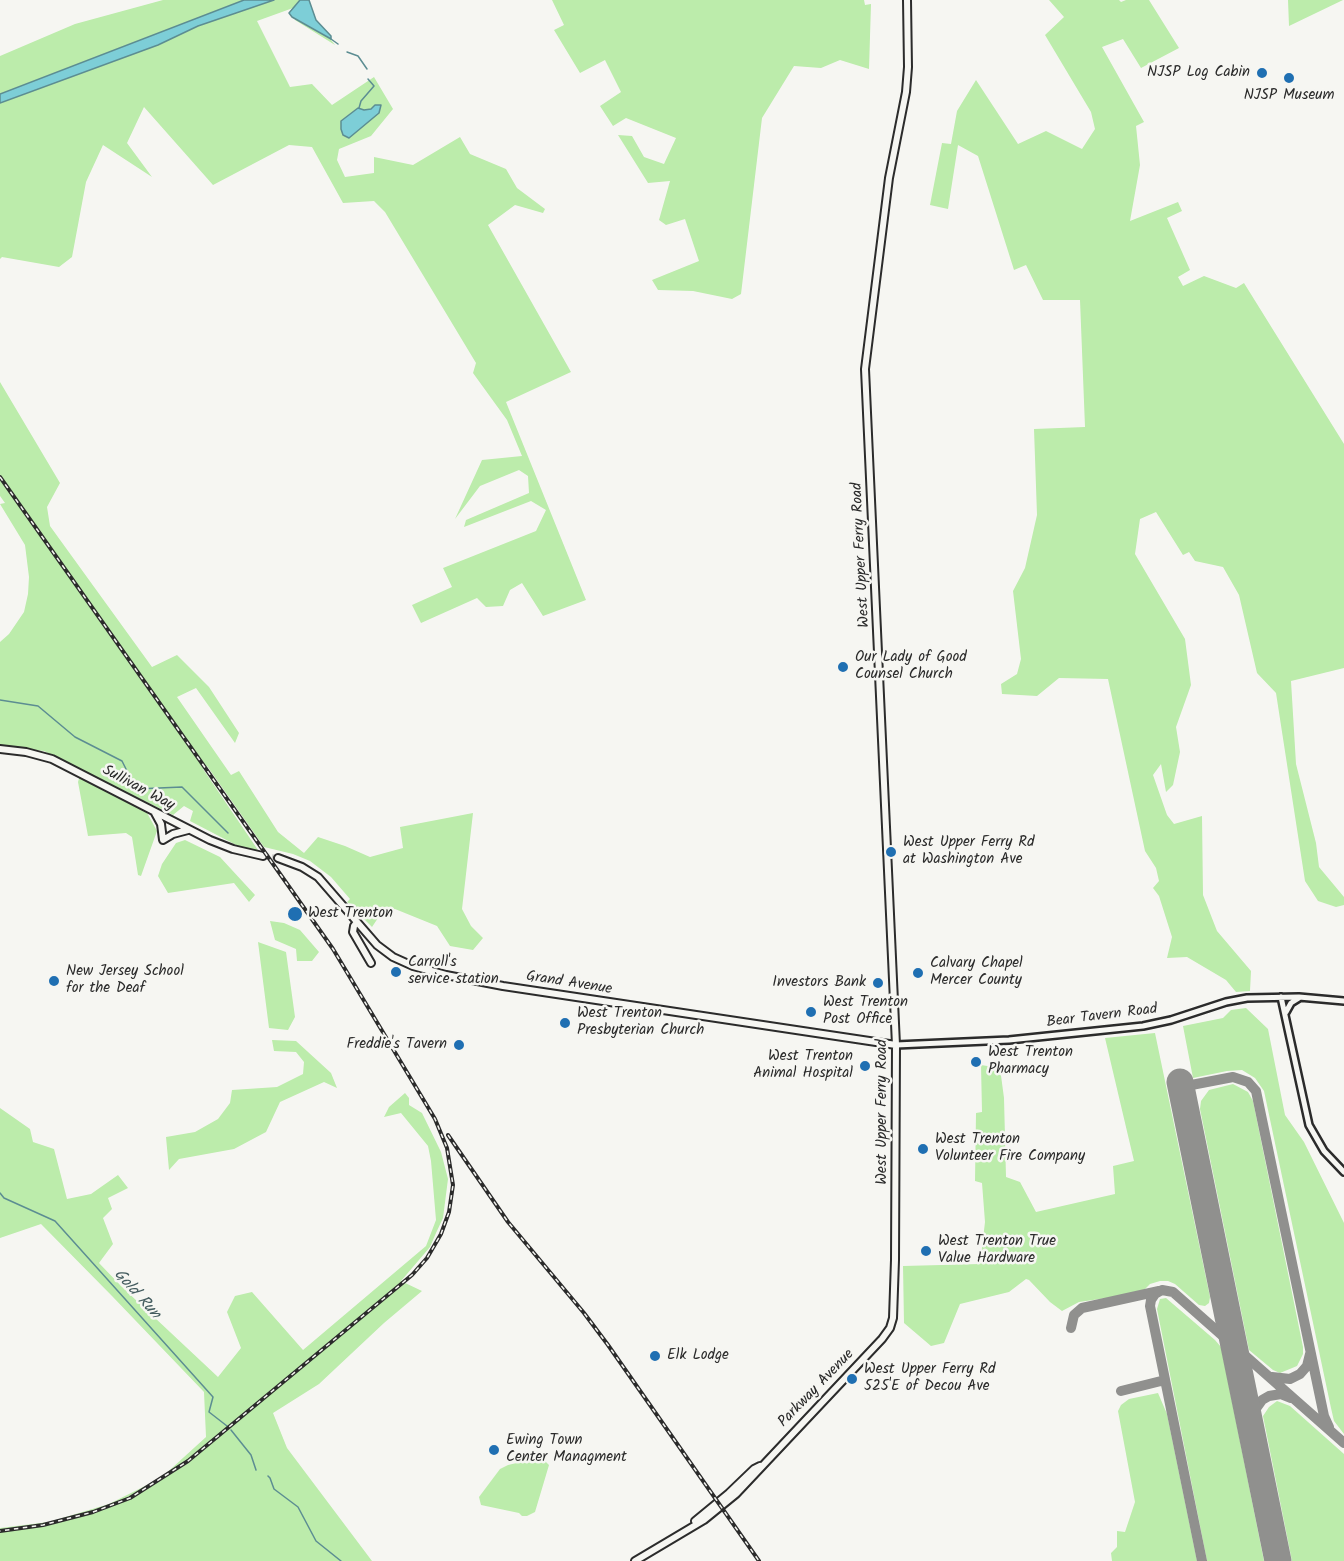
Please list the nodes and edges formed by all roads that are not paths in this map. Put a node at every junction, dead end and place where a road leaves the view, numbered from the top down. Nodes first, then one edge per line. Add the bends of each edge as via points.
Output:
1 (907, 0) edge
2 (0, 749) edge
3 (153, 811) junction
4 (189, 830) junction
5 (263, 856) tunnel mouth
6 (278, 858) tunnel mouth
7 (357, 922) junction
8 (371, 963) dead end
9 (1281, 997) junction
10 (1299, 998) junction
11 (1344, 1000) edge
12 (1285, 1017) junction
13 (896, 1045) junction
14 (1344, 1172) edge
15 (890, 1328) joint
16 (635, 1561) edge

1 - 13 main road, West Upper Ferry Road via 907,82 889,178 865,369
2 - 3 main road, Sullivan Way via 39,755 65,765
3 - 4 main road, Sullivan Way
3 - 4 main road via 160,821 163,840
4 - 5 main road, Sullivan Way via 223,846
6 - 7 main road, Grand Avenue via 318,877
7 - 8 main road via 353,932
7 - 13 main road, Grand Avenue via 393,957 446,975
9 - 10 street, Bear Tavern Road
9 - 12 street
9 - 13 street, Bear Tavern Road via 1236,1000 1143,1026 1009,1040
10 - 11 street, Bear Tavern Road
10 - 12 street via 1289,1006
12 - 14 street via 1309,1125 1324,1151
13 - 15 main road, West Upper Ferry Road via 895,1268
15 - 16 main road, Parkway Avenue via 727,1502

